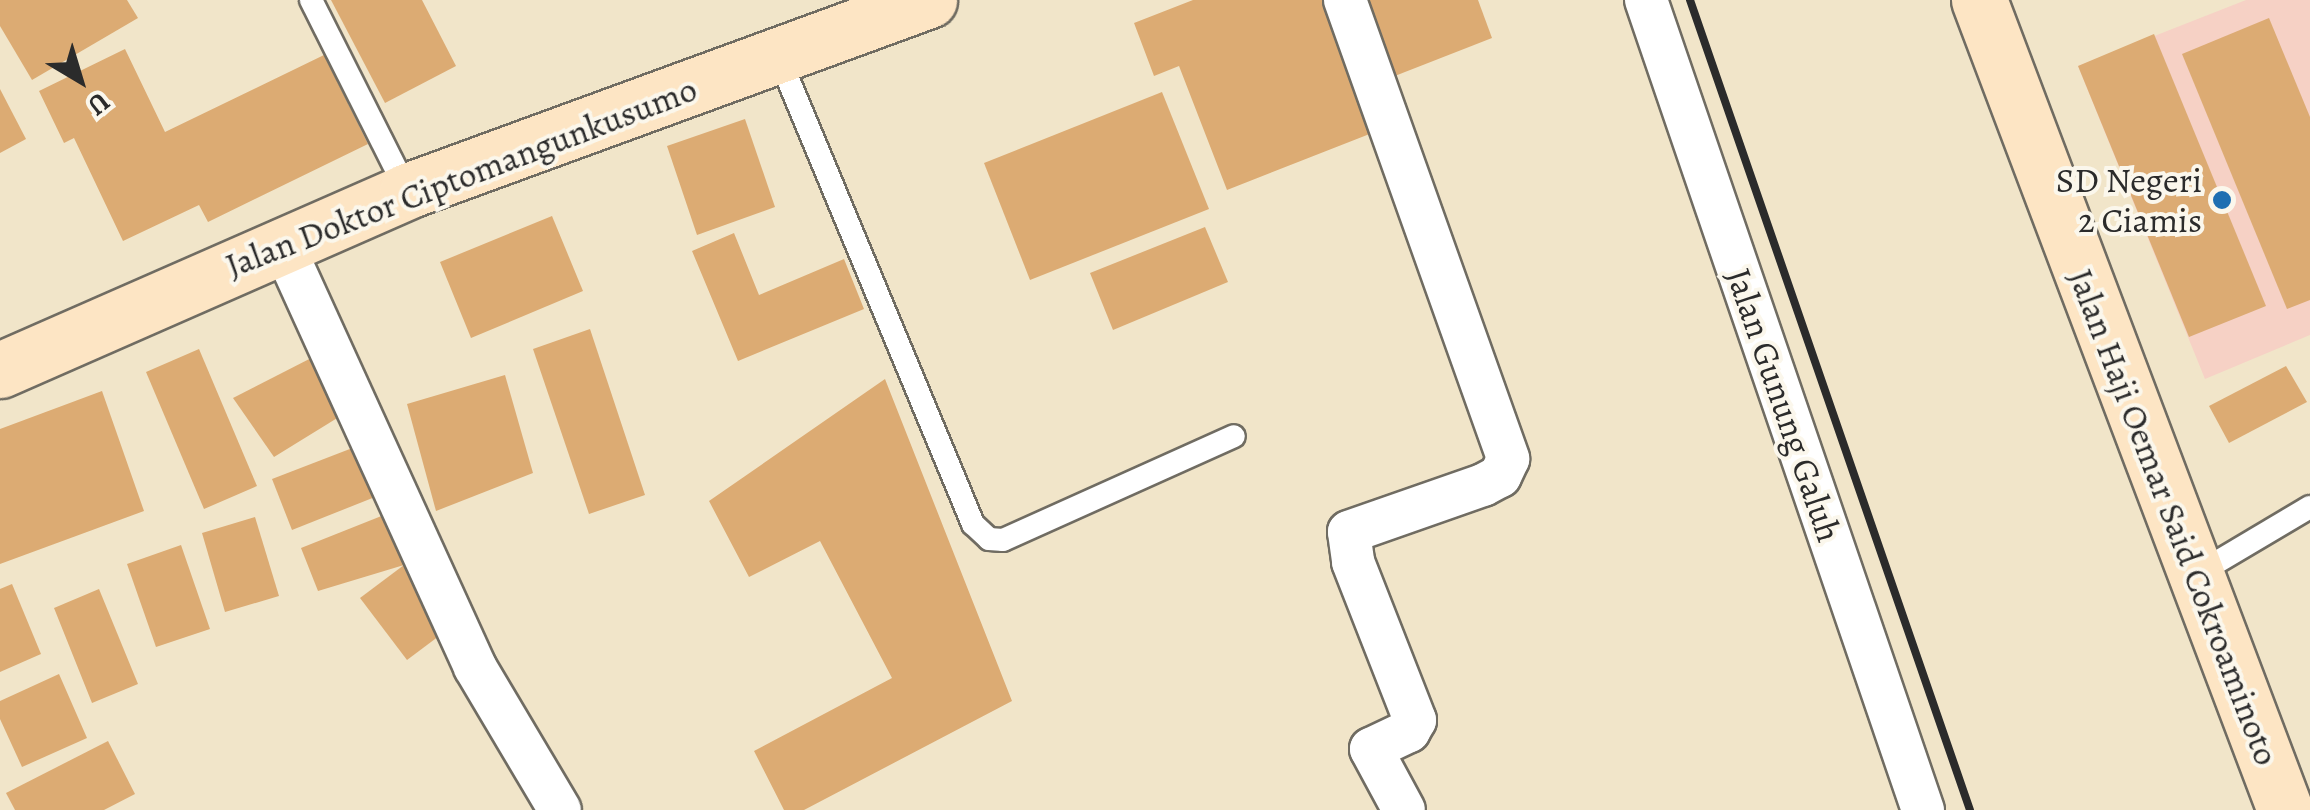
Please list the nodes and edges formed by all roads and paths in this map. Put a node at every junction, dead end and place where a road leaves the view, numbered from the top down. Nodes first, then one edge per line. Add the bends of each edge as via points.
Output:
1 (311, 0) edge
2 (929, 0) edge
3 (1345, 0) edge
4 (1646, 0) edge
5 (1979, 0) edge
6 (778, 55) junction
7 (406, 191) junction
8 (281, 242) junction
9 (0, 370) edge
10 (1234, 436) dead end
11 (2310, 507) edge
12 (2196, 575) junction
13 (560, 810) edge
14 (1404, 810) edge
15 (1923, 810) edge
16 (2286, 810) edge

1 - 7 lane
2 - 6 main road, Jalan Doktor Ciptomangunkusumo
3 - 14 street via 1508,459 1500,476 1482,485 1350,532 1352,562 1414,720 1408,731 1371,750
4 - 15 street, Jalan Gunung Galuh
5 - 12 main road, Jalan Haji Oemar Said Cokroaminoto
6 - 7 main road, Jalan Doktor Ciptomangunkusumo
6 - 10 lane via 973,524 990,539 1003,540
7 - 8 main road, Jalan Doktor Ciptomangunkusumo
8 - 9 main road, Jalan Doktor Ciptomangunkusumo
8 - 13 street via 474,667
11 - 12 lane
12 - 16 main road, Jalan Haji Oemar Said Cokroaminoto

